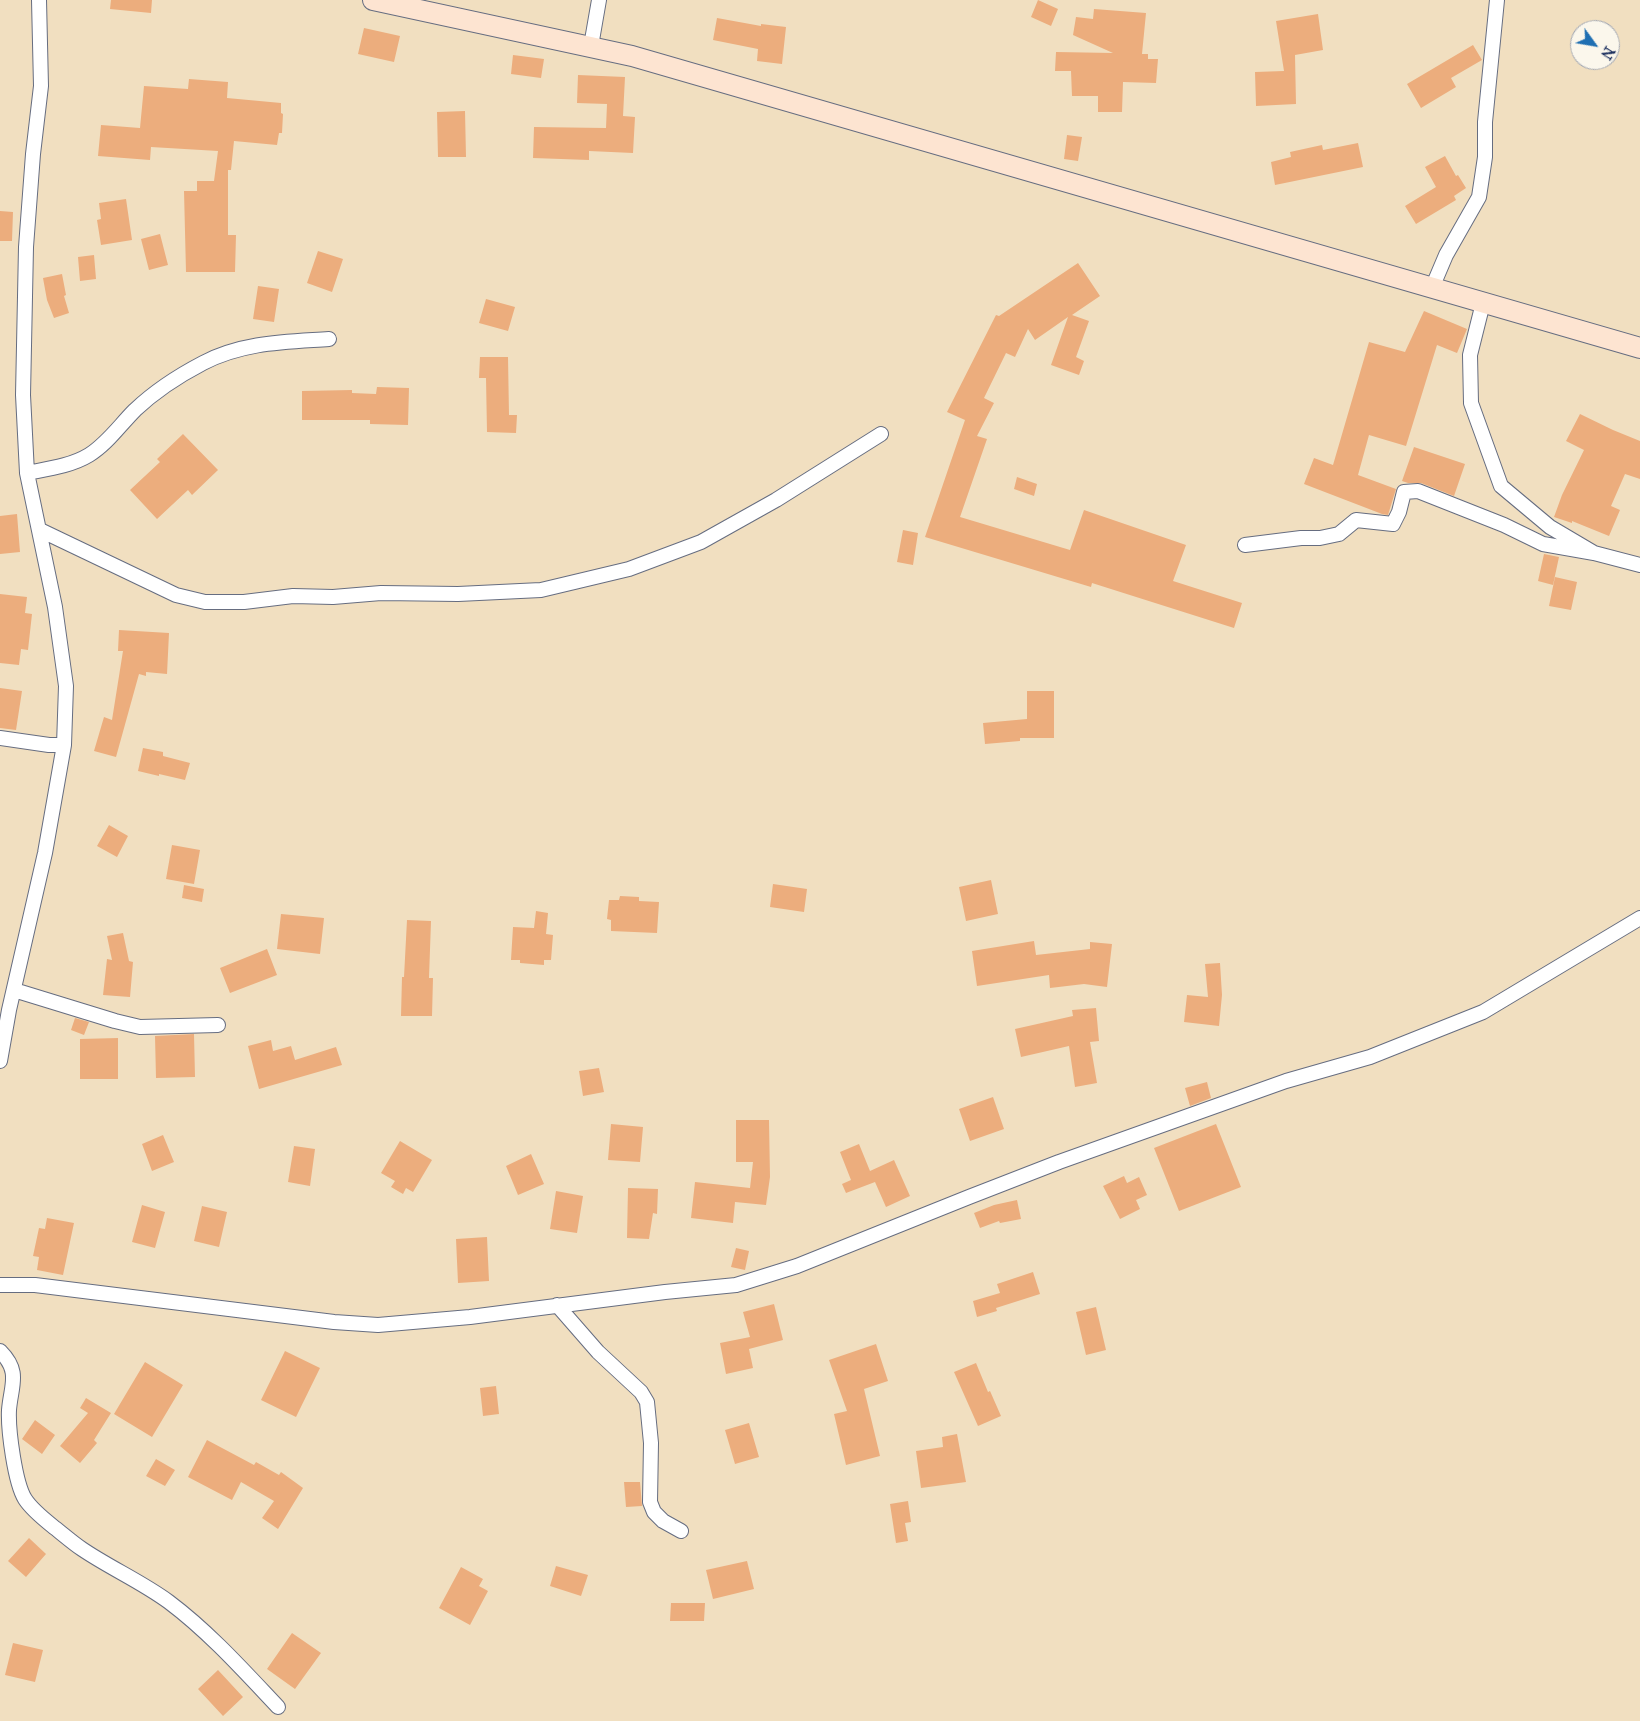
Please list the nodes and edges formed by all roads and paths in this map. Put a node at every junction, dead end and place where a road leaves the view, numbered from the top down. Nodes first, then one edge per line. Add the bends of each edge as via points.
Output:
1 (39, 0) edge
2 (373, 0) edge
3 (599, 0) edge
4 (1497, 0) edge
5 (591, 46) junction
6 (1432, 288) junction
7 (1483, 303) junction
8 (329, 339) dead end
9 (1640, 348) edge
10 (881, 434) dead end
11 (27, 474) junction
12 (40, 530) junction
13 (1245, 545) dead end
14 (1594, 553) junction
15 (1640, 565) edge
16 (0, 738) edge
17 (64, 745) junction
18 (1640, 918) edge
19 (14, 990) junction
20 (4, 1008) edge
21 (218, 1025) dead end
22 (0, 1061) edge
23 (0, 1285) edge
24 (557, 1305) junction
25 (0, 1351) edge
26 (681, 1531) dead end
27 (278, 1707) dead end

1 - 11 street via 41,86 26,247 23,395
2 - 5 main road
3 - 5 street
4 - 6 street via 1481,191 1446,254
5 - 6 main road
6 - 7 main road
7 - 9 main road
7 - 14 street via 1470,356 1471,403 1501,486 1550,527
8 - 11 street via 260,344 228,352 203,363 136,409 88,455
10 - 12 street via 776,500 701,542 629,569 542,590 293,596 244,602 205,602 176,595
11 - 12 street
12 - 17 street via 66,686
13 - 14 street via 1339,534 1356,520 1393,524 1404,492 1418,491 1543,544
14 - 15 street
16 - 17 street
17 - 19 street via 45,853
18 - 24 street via 1482,1012 1370,1056 1286,1081 1050,1166 798,1266 736,1285
19 - 20 street
19 - 21 street via 140,1027
20 - 22 street
23 - 24 street via 35,1286 334,1322 378,1324 470,1317
24 - 26 street via 647,1402 651,1443 650,1502 663,1521
25 - 27 street via 14,1372 10,1425 19,1485 25,1500 82,1549 175,1607

